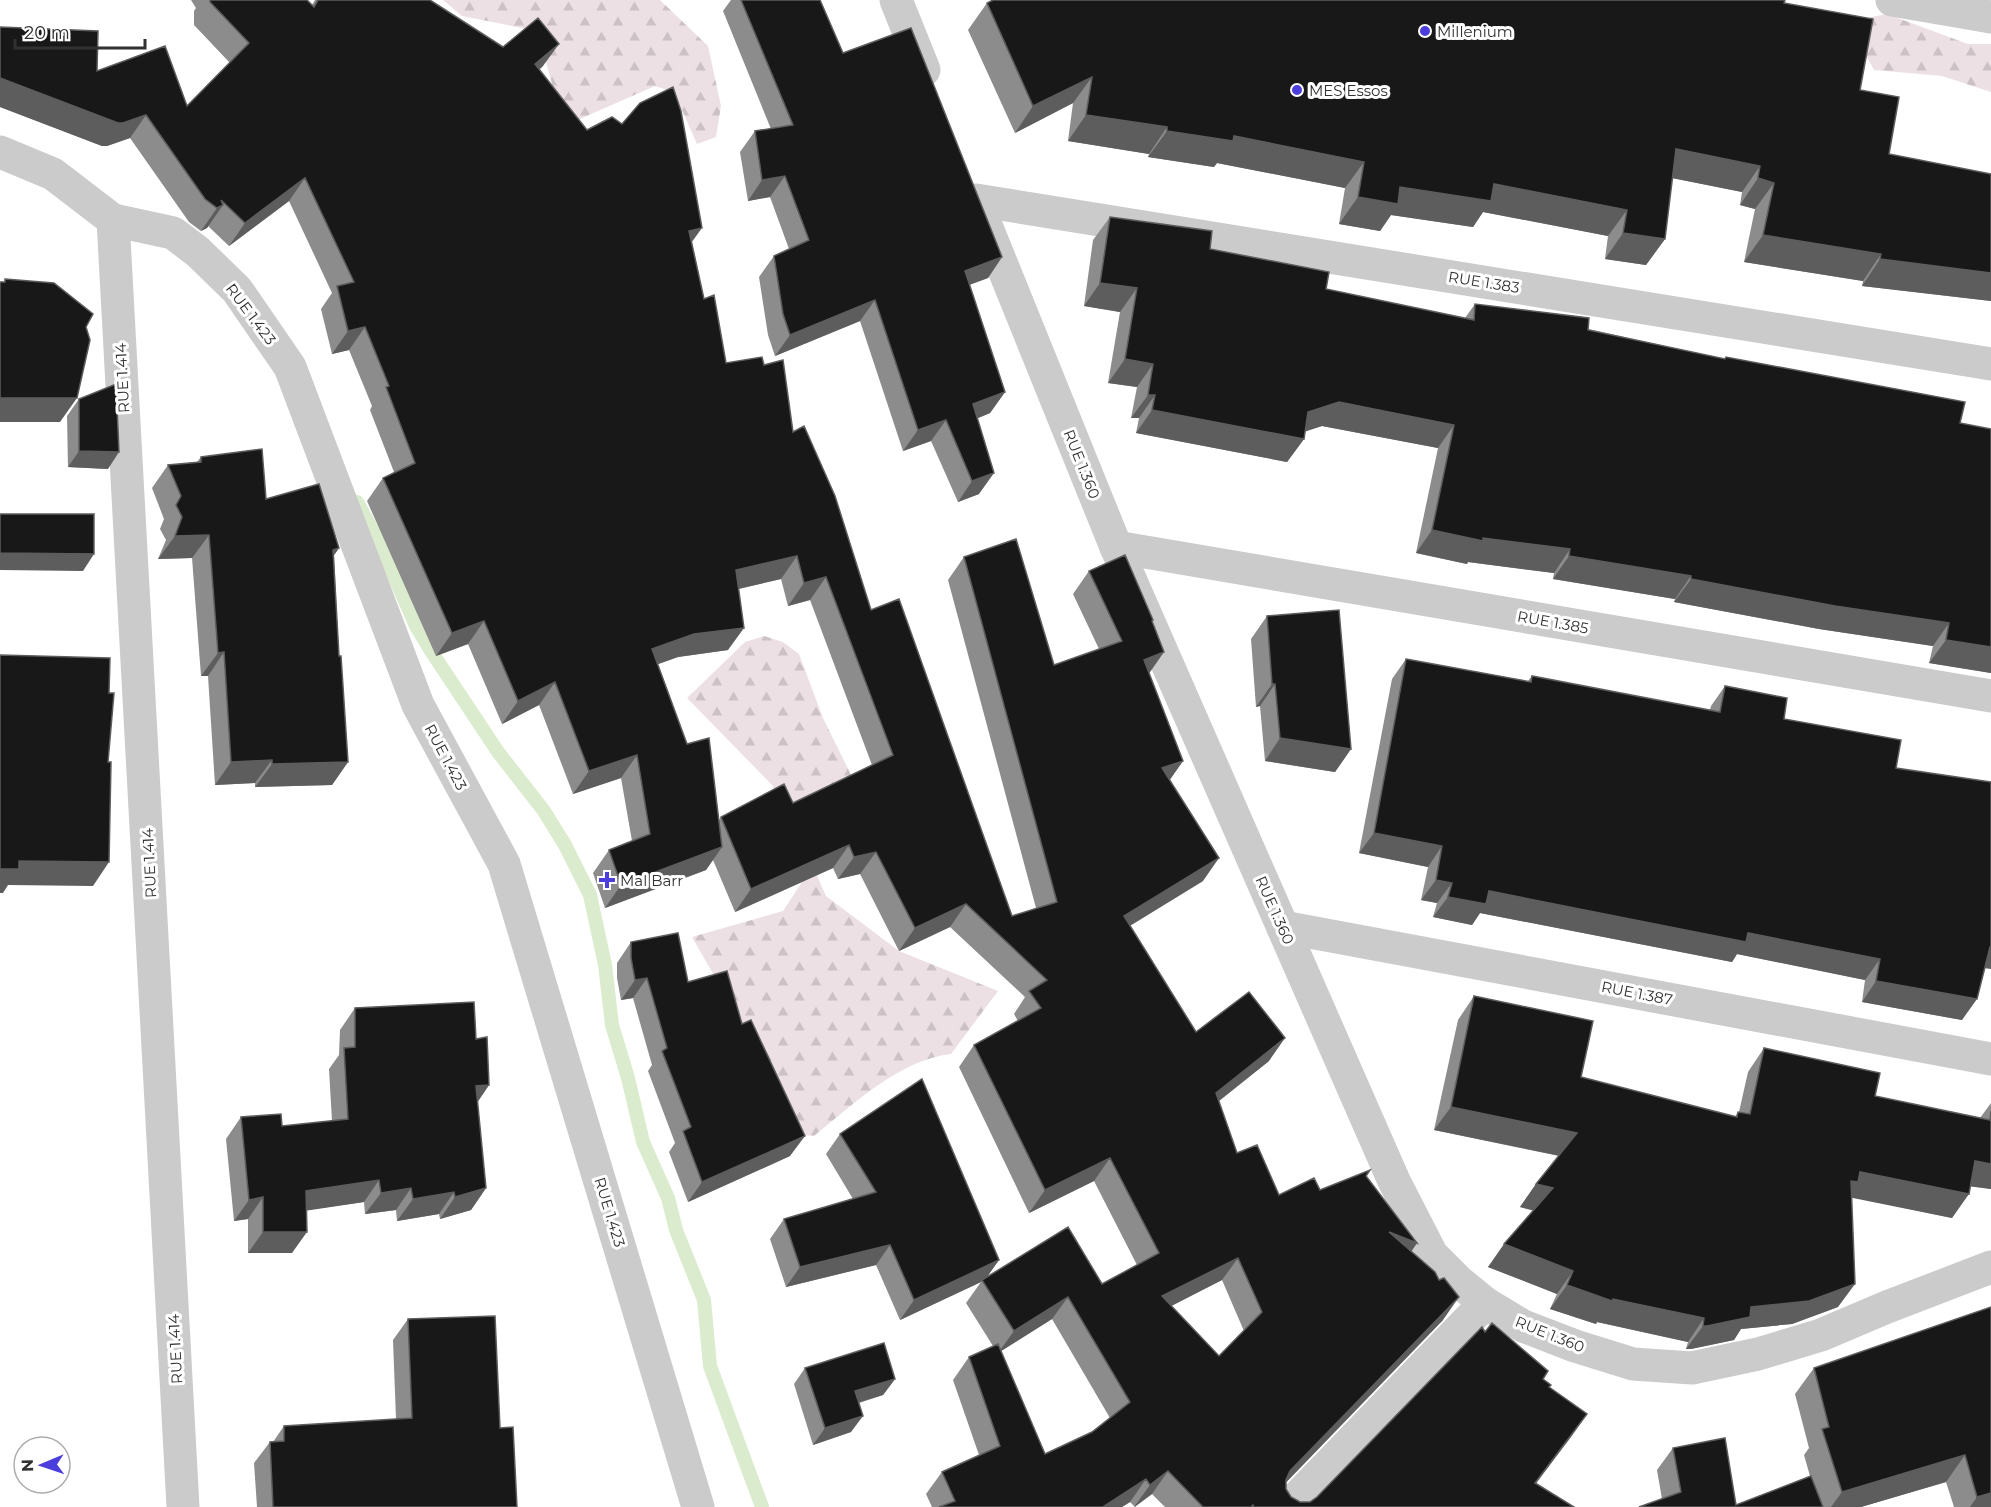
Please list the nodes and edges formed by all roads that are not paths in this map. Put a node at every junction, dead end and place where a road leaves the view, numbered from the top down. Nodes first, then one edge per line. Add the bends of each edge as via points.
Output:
1 (896, 0) edge
2 (1892, 0) edge
3 (1991, 17) edge
4 (936, 100) edge
5 (0, 152) edge
6 (972, 189) joint
7 (113, 220) junction
8 (1991, 364) edge
9 (1116, 547) junction
10 (1991, 696) edge
11 (1283, 927) junction
12 (1991, 1059) edge
13 (1991, 1267) edge
14 (1485, 1303) junction
15 (183, 1507) edge
16 (698, 1507) edge
17 (1288, 1507) edge

1 - 4 street
2 - 3 street
5 - 7 street, RUE 1.423 via 52,174
6 - 8 street, RUE 1.383
6 - 9 street, RUE 1.360
7 - 15 street, RUE 1.414
7 - 16 street, RUE 1.423 via 173,233 198,252 237,290 290,367 418,705 504,864
9 - 10 street, RUE 1.385
9 - 11 street, RUE 1.360
11 - 12 street, RUE 1.387
11 - 14 street, RUE 1.360 via 1394,1181 1432,1255
13 - 14 street, RUE 1.360 via 1821,1335 1692,1368 1633,1364 1575,1346 1523,1326
14 - 17 street

